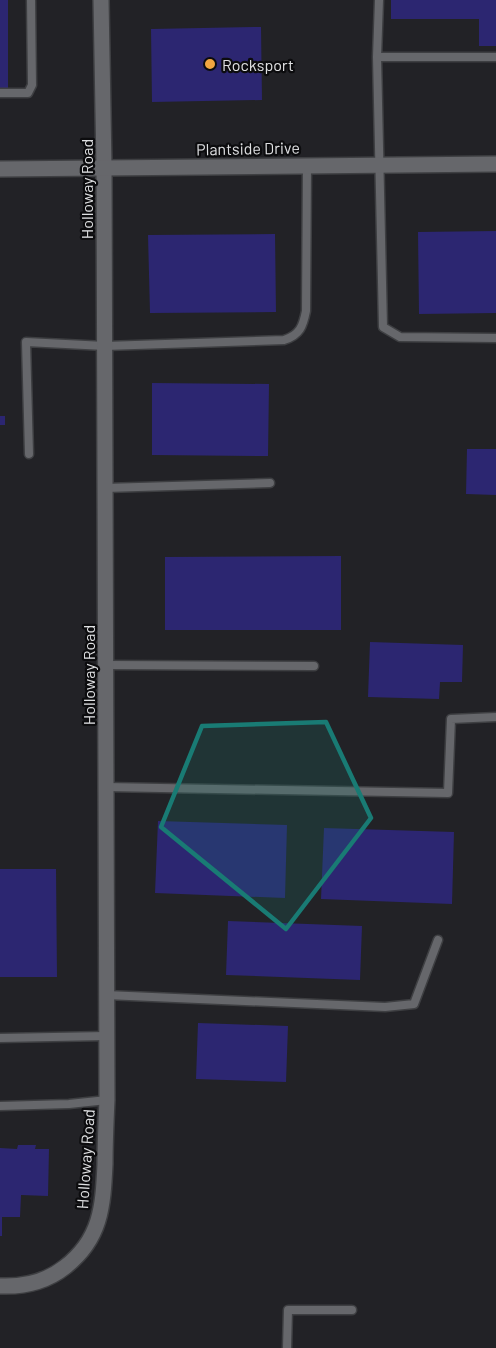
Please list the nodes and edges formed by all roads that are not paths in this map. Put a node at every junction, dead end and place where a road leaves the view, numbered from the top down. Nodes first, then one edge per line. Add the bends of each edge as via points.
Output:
1 (31, 0) edge
2 (101, 0) edge
3 (379, 0) edge
4 (377, 57) junction
5 (496, 57) edge
6 (0, 93) edge
7 (496, 164) edge
8 (307, 165) junction
9 (380, 165) junction
10 (104, 167) junction
11 (0, 169) edge
12 (496, 338) edge
13 (105, 346) junction
14 (29, 454) dead end
15 (270, 483) dead end
16 (105, 488) junction
17 (106, 665) junction
18 (314, 666) dead end
19 (496, 717) edge
20 (106, 787) junction
21 (438, 940) dead end
22 (106, 996) junction
23 (106, 1036) junction
24 (0, 1038) edge
25 (107, 1100) junction
26 (0, 1106) edge
27 (0, 1286) edge
28 (352, 1310) dead end
29 (286, 1348) edge

1 - 6 lane via 32,85 28,93
2 - 10 street, Holloway Road
3 - 4 lane
4 - 5 lane
4 - 9 lane
7 - 9 street, Plantside Drive
8 - 9 street, Plantside Drive
8 - 10 street, Plantside Drive
8 - 13 lane via 306,311 300,331 284,340
9 - 12 lane via 383,327 400,337
10 - 11 street, Plantside Drive
10 - 13 street, Holloway Road
13 - 14 lane via 26,342
13 - 16 street, Holloway Road
15 - 16 lane
16 - 17 street, Holloway Road
17 - 18 lane
17 - 20 street, Holloway Road
19 - 20 lane via 451,719 448,793
20 - 22 street, Holloway Road
21 - 22 lane via 414,1004 385,1007
22 - 23 street, Holloway Road
23 - 24 lane
23 - 25 street, Holloway Road
25 - 26 lane
25 - 27 street, Holloway Road via 103,1202 89,1242 57,1273 36,1283
28 - 29 lane via 288,1310

